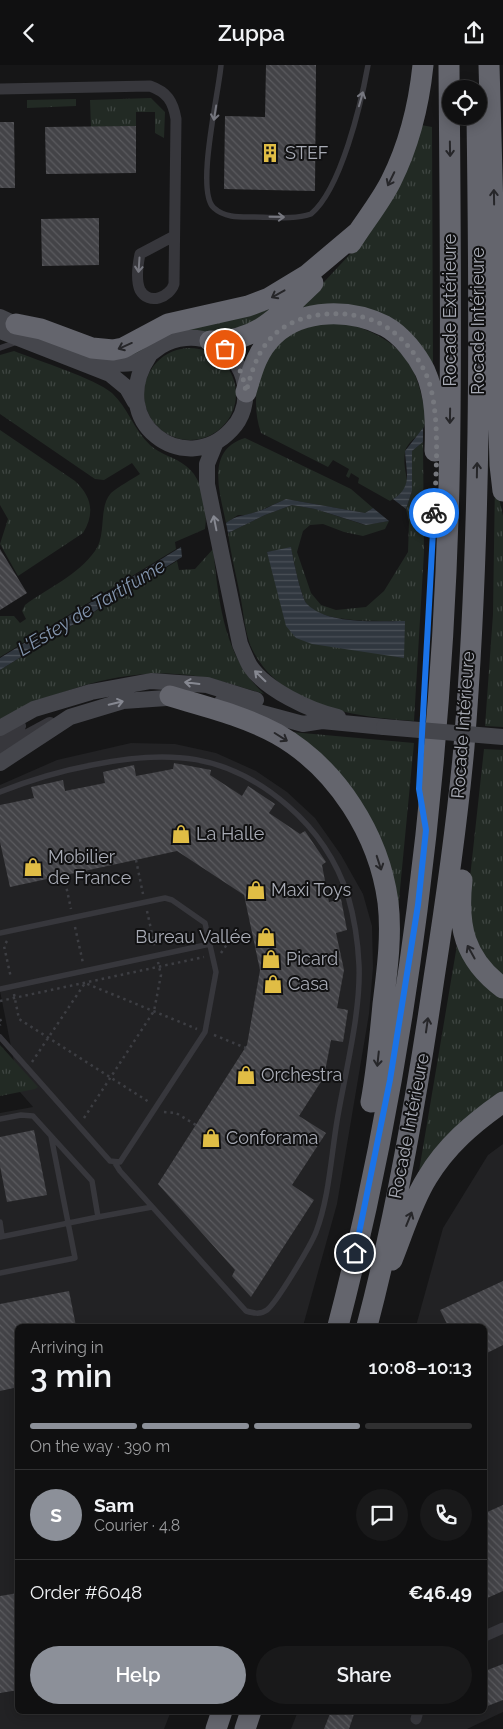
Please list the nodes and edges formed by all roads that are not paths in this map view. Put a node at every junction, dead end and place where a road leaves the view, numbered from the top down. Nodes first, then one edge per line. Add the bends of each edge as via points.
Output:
1 (221, 65) edge
2 (368, 65) edge
3 (423, 65) edge
4 (448, 65) edge
5 (476, 65) edge
6 (489, 65) edge
7 (476, 80) edge
8 (0, 89) edge
9 (477, 125) edge
10 (358, 232) junction
11 (174, 236) junction
12 (10, 328) edge
13 (210, 341) junction
14 (0, 348) edge
15 (149, 356) junction
16 (246, 392) junction
17 (135, 402) junction
18 (216, 442) junction
19 (503, 491) edge
20 (476, 519) junction
21 (170, 697) junction
22 (66, 710) junction
23 (322, 721) junction
24 (384, 727) junction
25 (0, 728) edge
26 (0, 737) edge
27 (503, 737) edge
28 (0, 751) edge
29 (0, 763) edge
30 (0, 792) edge
31 (426, 830) junction
32 (0, 933) edge
33 (210, 944) junction
34 (503, 988) edge
35 (0, 989) edge
36 (0, 1037) edge
37 (503, 1103) edge
38 (0, 1119) edge
39 (51, 1136) junction
40 (115, 1163) junction
41 (152, 1207) junction
42 (98, 1217) junction
43 (0, 1223) edge
44 (68, 1223) junction
45 (1, 1237) edge
46 (0, 1273) edge
47 (340, 1318) edge
48 (369, 1320) edge
49 (503, 1628) edge
50 (487, 1635) edge
51 (221, 1714) edge
52 (251, 1714) edge
53 (216, 1729) edge
54 (245, 1729) edge

1 -> 2 lane via 207,160 208,198 210,205 230,217 311,214 330,191 351,133
3 -> 10 highway via 415,113 404,151 391,180
4 -> 31 highway, Rocade Extérieure via 449,489 438,693
5 - 7 highway
19 -> 6 highway
8 - 11 street via 150,86 161,90 174,106 176,119
20 -> 9 highway, Rocade Intérieure
10 -> 12 highway via 308,275 269,298 248,306 168,324 123,348 92,348 40,329
10 - 13 highway via 344,253 268,325 239,340
11 -> 11 street via 140,254 139,285 144,295 152,299 167,296 172,291
12 - 14 lane
12 - 15 main road via 38,335 109,363 135,363
12 - 17 main road via 110,374 126,388
13 - 15 main road via 178,339 162,345
13 - 16 main road via 225,349 236,361
15 - 17 main road via 135,385
16 - 18 main road via 245,404 235,426
16 - 31 highway via 256,359 264,346 288,324 311,315 361,317 386,327 404,341 425,372 434,410 436,442 419,789
17 - 18 main road via 151,433 165,443 199,448
24 -> 18 main road via 313,709 283,694 251,667 240,644 208,484 207,463
34 -> 20 highway via 488,977 472,954 465,939 459,907 482,649
48 -> 20 highway, Rocade Intérieure via 419,1083 445,905 464,748
22 -> 21 main road
21 - 23 main road via 204,697 302,724
21 -> 47 highway via 239,717 280,735 299,749 336,784 352,805 383,875 388,903 388,965 376,1078 354,1196
23 -> 22 main road via 207,685 177,681 151,681 91,691
22 - 25 main road via 34,709
22 - 26 street
22 - 28 street
22 - 29 main road
23 - 24 main road
24 - 27 main road, bridge
30 - 41 lane via 60,771 132,756 174,756 213,763 251,779 310,825 333,859 348,896 359,966 356,1010 324,1201 316,1233 294,1271 267,1309 257,1314 246,1311
31 - 47 highway, Rocade Extérieure via 418,905 390,1080
32 - 33 lane via 165,898 205,923
33 - 35 lane
33 - 40 lane via 216,972 205,1032 122,1159
36 - 40 lane
48 -> 37 highway via 426,1179 460,1136
38 - 39 lane via 33,1116
39 - 42 lane via 92,1181
39 - 44 lane
40 - 41 lane
41 - 42 lane
42 - 44 lane
43 - 45 lane
44 - 45 lane
44 - 46 lane via 75,1258
49 - 50 street
51 - 53 highway
52 - 54 highway

